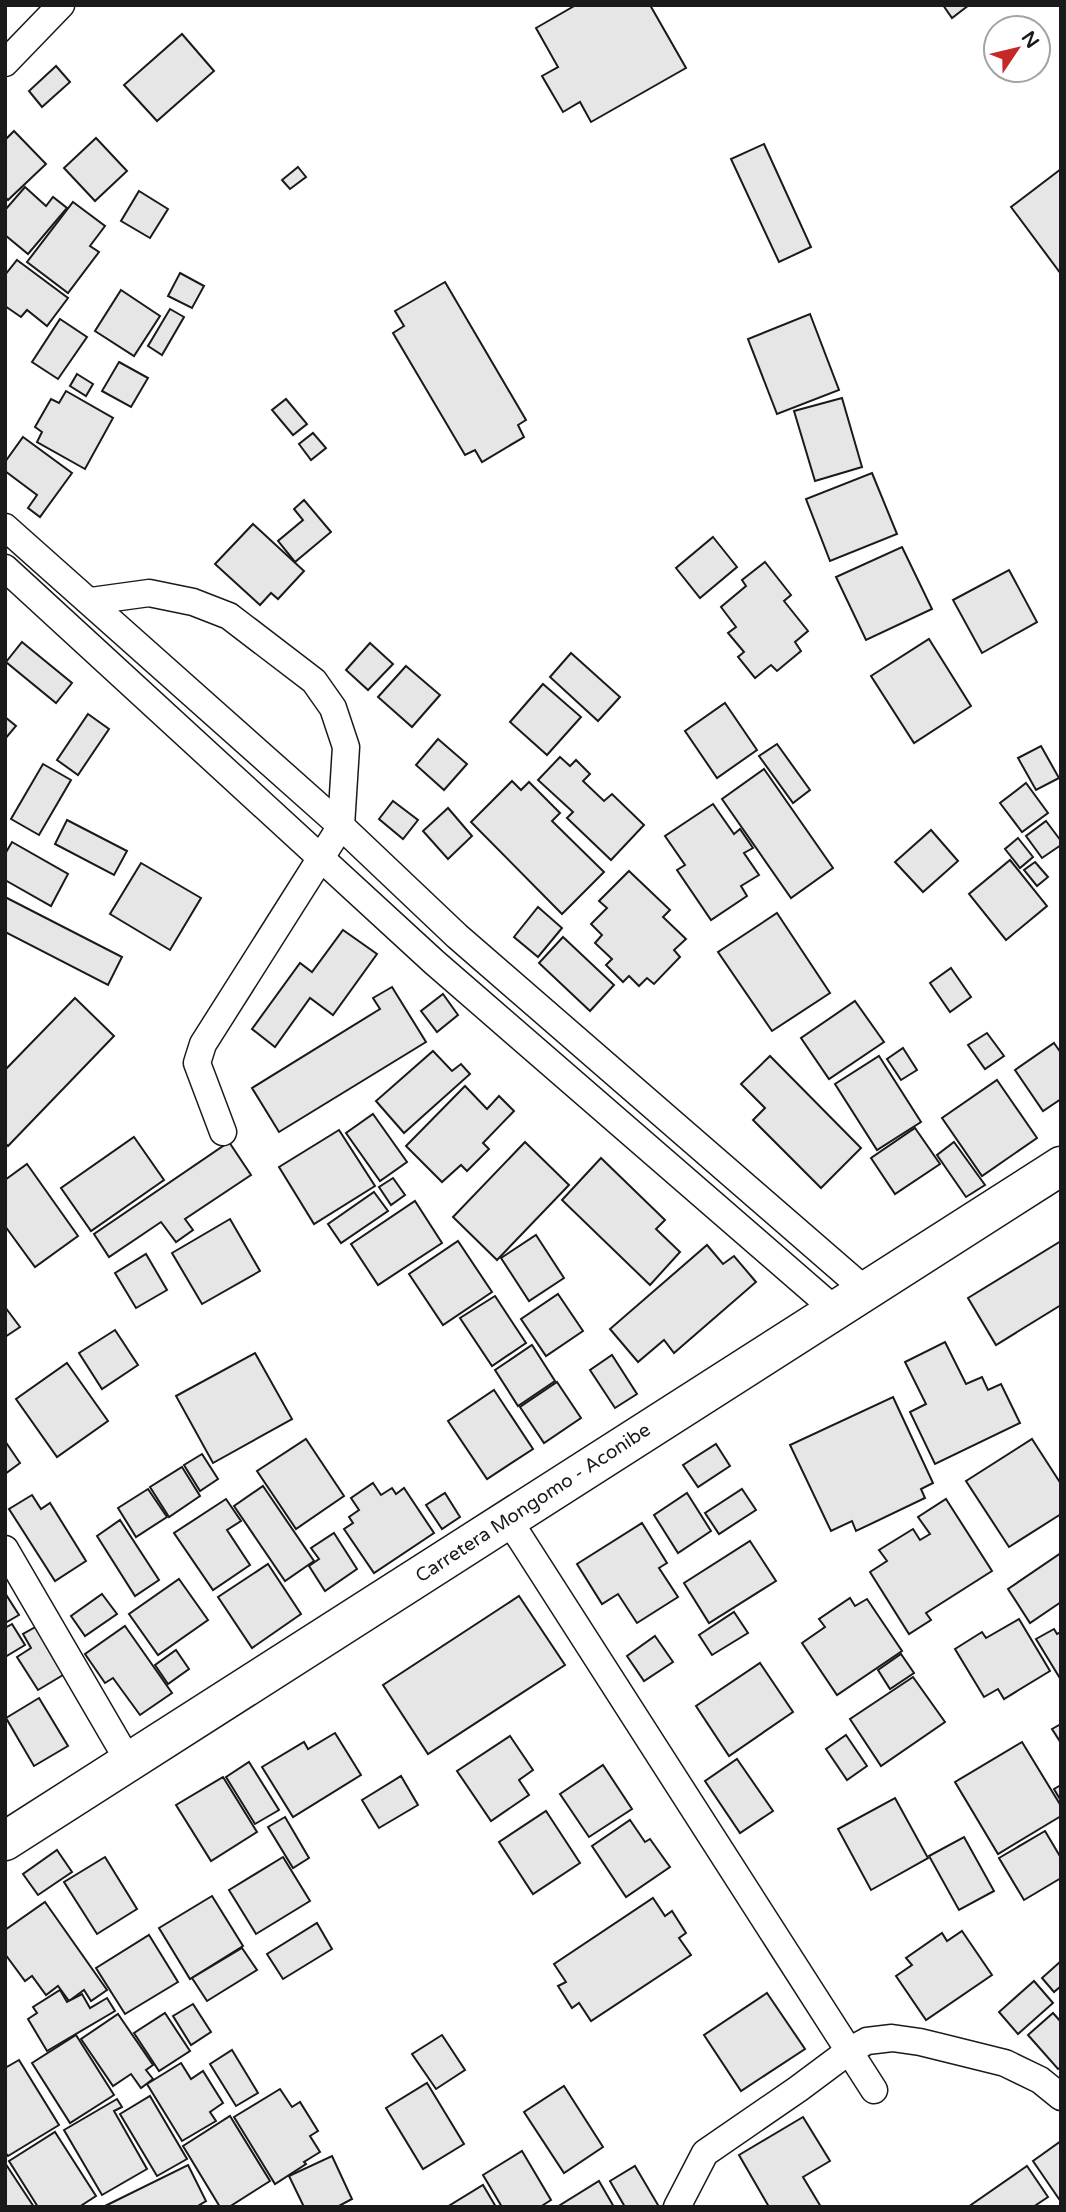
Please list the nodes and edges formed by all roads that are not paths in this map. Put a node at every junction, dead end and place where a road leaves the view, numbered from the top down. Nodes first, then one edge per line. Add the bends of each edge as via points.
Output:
1 (61, 5) edge
2 (5, 64) edge
3 (5, 527) edge
4 (5, 568) edge
5 (90, 601) junction
6 (341, 826) junction
7 (322, 858) junction
8 (223, 1132) dead end
9 (1061, 1166) edge
10 (850, 1300) junction
11 (508, 1519) junction
12 (5, 1549) edge
13 (130, 1762) junction
14 (5, 1841) edge
15 (849, 2051) junction
16 (874, 2090) dead end
17 (1061, 2097) edge
18 (677, 2207) edge

1 - 2 street
3 - 5 street
4 - 7 street
5 - 6 street
5 - 6 street via 149,593 193,601 229,616 314,681 333,708 346,747
6 - 7 street
6 - 10 street
7 - 8 street via 203,1044 197,1063
7 - 10 street via 444,971
9 - 10 main road, Carretera Mongomo - Aconibe
10 - 11 main road, Carretera Mongomo - Aconibe
11 - 13 main road, Carretera Mongomo - Aconibe
11 - 15 street
12 - 13 street
13 - 14 main road, Carretera Mongomo - Aconibe
15 - 16 street
15 - 17 street via 867,2041 920,2042 1004,2063 1040,2080
15 - 18 street via 705,2153

